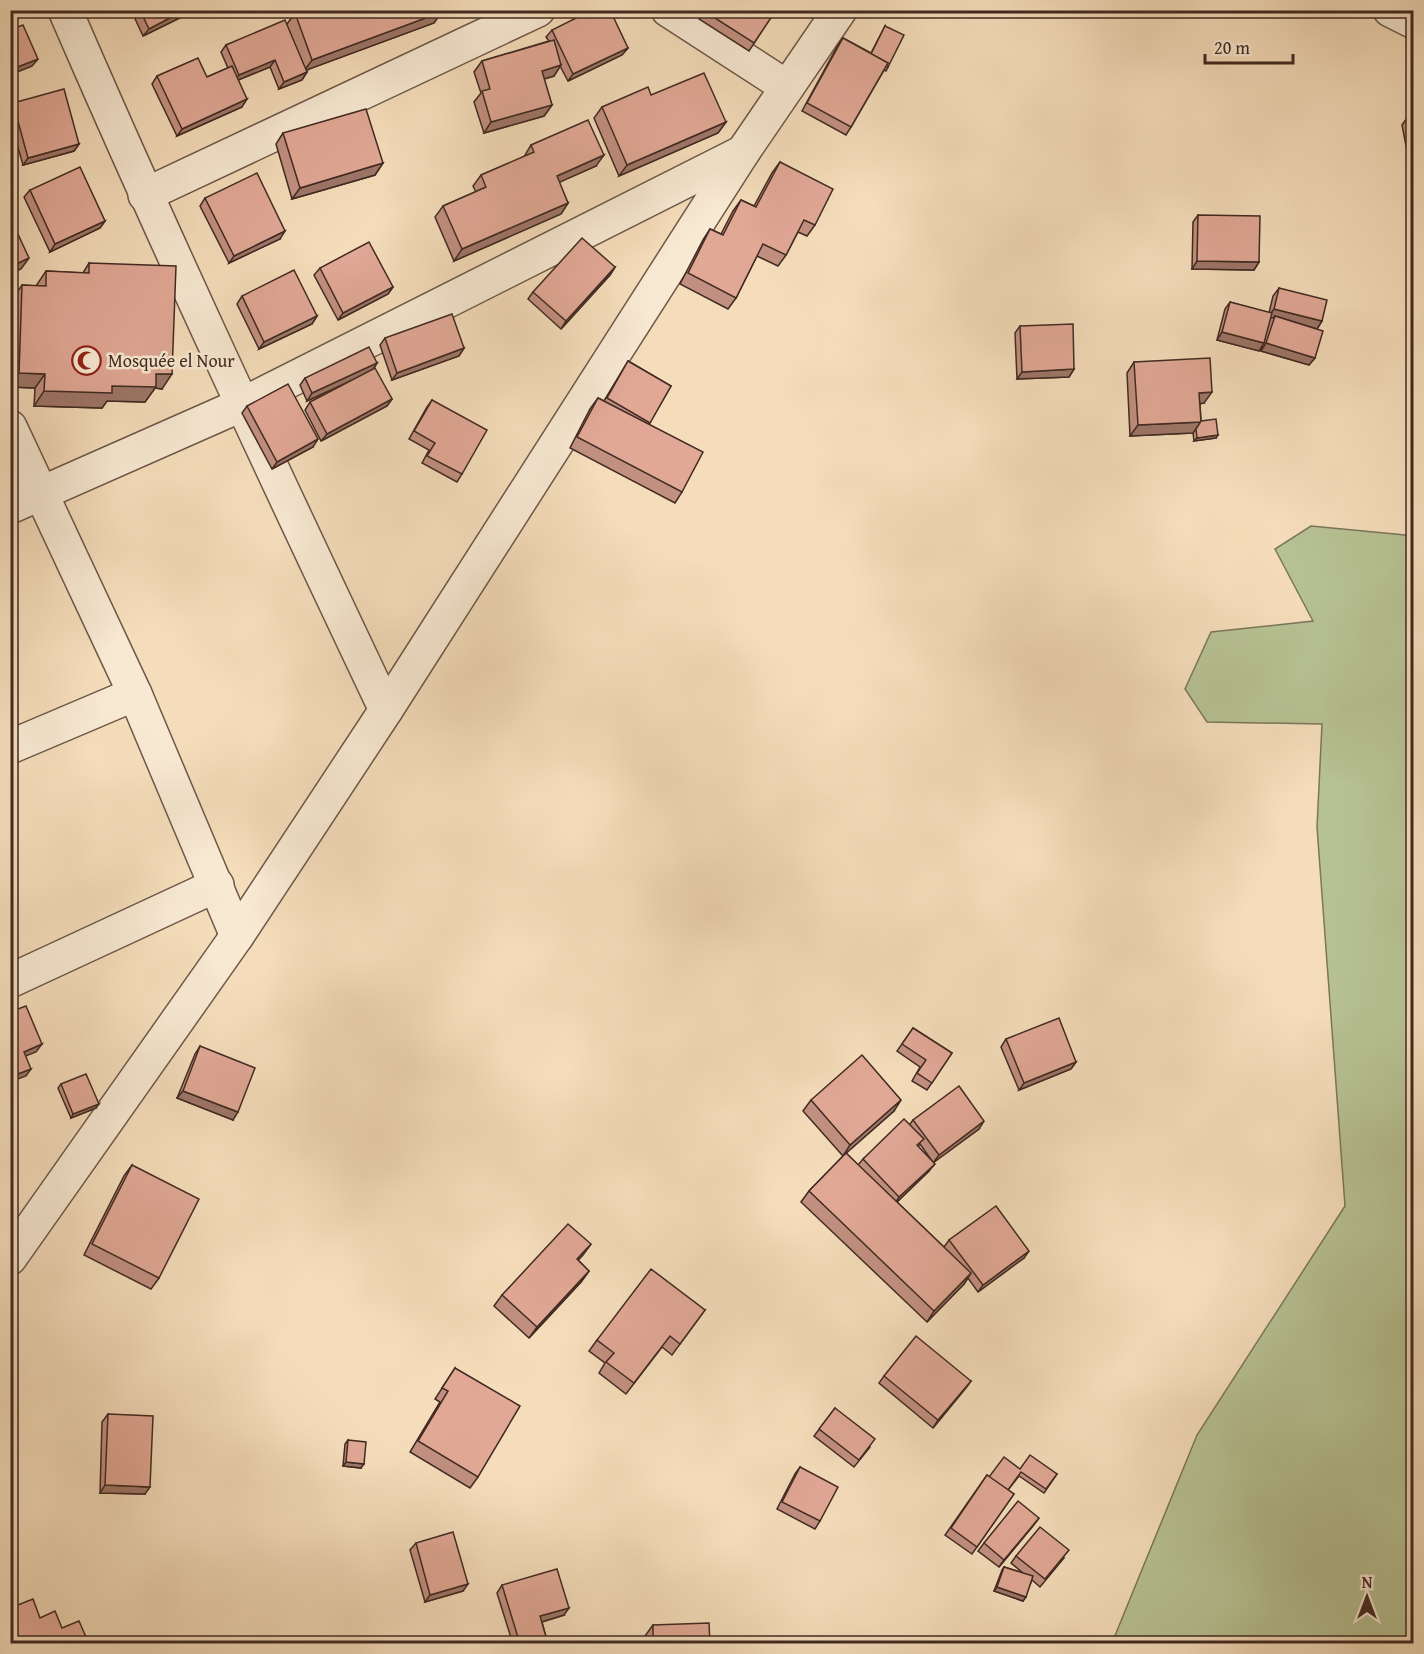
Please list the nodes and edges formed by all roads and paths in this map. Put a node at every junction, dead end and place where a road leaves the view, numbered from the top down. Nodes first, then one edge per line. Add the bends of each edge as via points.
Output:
1 (65, 10) edge
2 (538, 10) edge
3 (668, 10) edge
4 (840, 10) edge
5 (1390, 10) edge
6 (1413, 22) edge
7 (787, 87) junction
8 (743, 152) junction
9 (145, 195) junction
10 (242, 405) junction
11 (10, 427) edge
12 (42, 493) junction
13 (10, 507) edge
14 (135, 693) junction
15 (386, 710) junction
16 (10, 747) edge
17 (217, 885) junction
18 (237, 936) junction
19 (10, 981) edge
20 (10, 1258) edge

1 - 9 street
2 - 9 street
3 - 7 street
4 - 7 street
5 - 6 street
7 - 8 street
8 - 10 street
8 - 15 street
9 - 10 street
10 - 12 street
10 - 15 street
11 - 12 street
12 - 13 street
12 - 14 street
14 - 16 street
14 - 17 street
15 - 18 street
17 - 18 street
17 - 19 street
18 - 20 street

